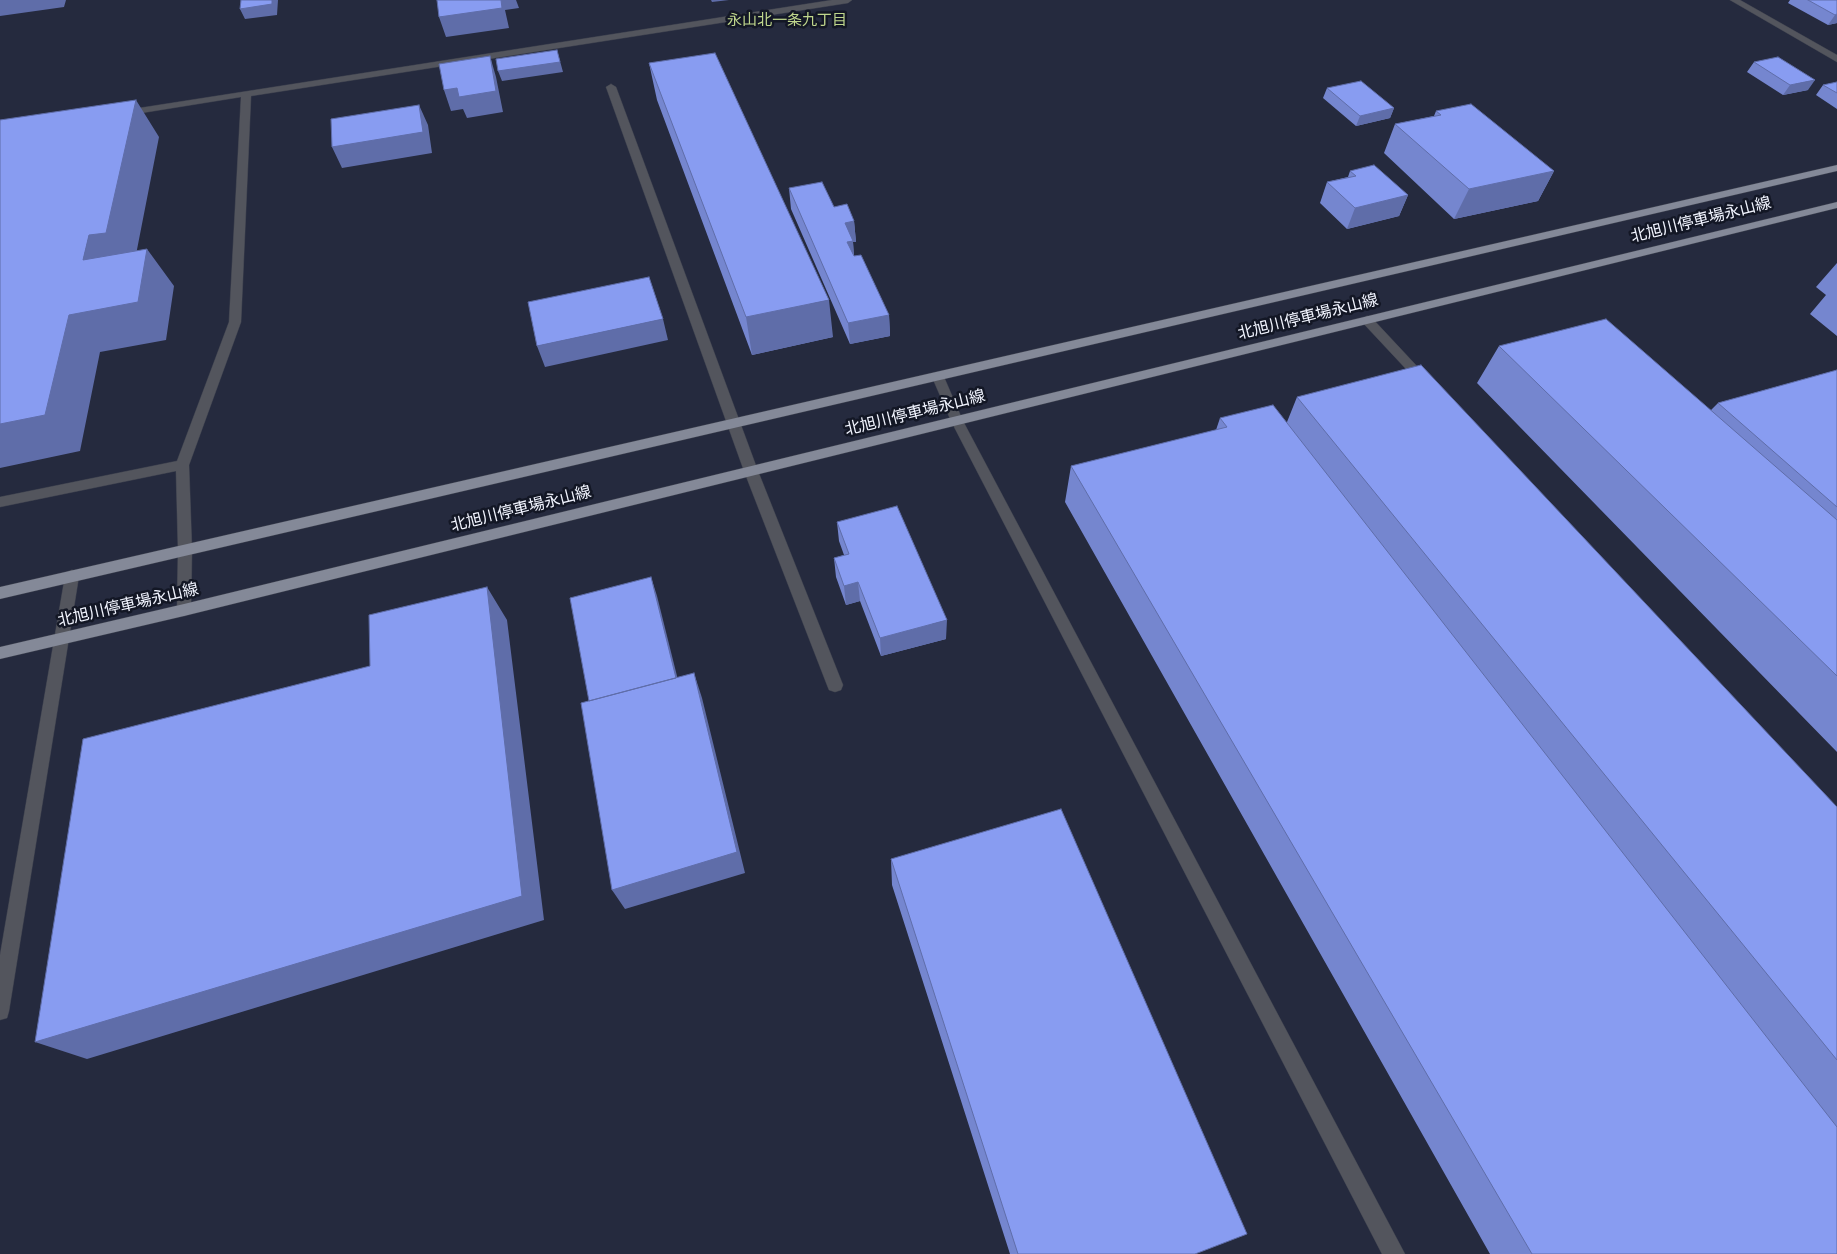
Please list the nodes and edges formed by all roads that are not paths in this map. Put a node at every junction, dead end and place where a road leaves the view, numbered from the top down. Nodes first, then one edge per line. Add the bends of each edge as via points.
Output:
1 (848, 0) edge
2 (1734, 0) edge
3 (1837, 59) edge
4 (611, 87) dead end
5 (246, 94) junction
6 (108, 116) edge
7 (1837, 168) edge
8 (1837, 205) edge
9 (1366, 320) junction
10 (938, 377) junction
11 (1435, 393) edge
12 (957, 421) junction
13 (734, 424) junction
14 (182, 465) junction
15 (751, 471) junction
16 (0, 502) edge
17 (185, 550) junction
18 (72, 576) junction
19 (0, 593) edge
20 (184, 610) junction
21 (63, 638) junction
22 (0, 653) edge
23 (834, 686) dead end
24 (0, 1011) edge
25 (1394, 1254) edge

1 - 5 street
2 - 3 street
4 - 13 street
5 - 6 street
5 - 14 street via 235,322
7 - 10 main road, 北旭川停車場永山線
8 - 9 main road, 北旭川停車場永山線
9 - 11 street
9 - 12 main road, 北旭川停車場永山線
10 - 12 street
10 - 13 main road, 北旭川停車場永山線
12 - 15 main road, 北旭川停車場永山線
12 - 25 street
13 - 15 street
13 - 17 main road, 北旭川停車場永山線
14 - 16 street
14 - 17 street
15 - 20 main road, 北旭川停車場永山線
15 - 23 street
17 - 18 main road, 北旭川停車場永山線
17 - 20 street
18 - 19 main road, 北旭川停車場永山線
18 - 21 street
20 - 21 main road, 北旭川停車場永山線
21 - 22 main road, 北旭川停車場永山線
21 - 24 street

